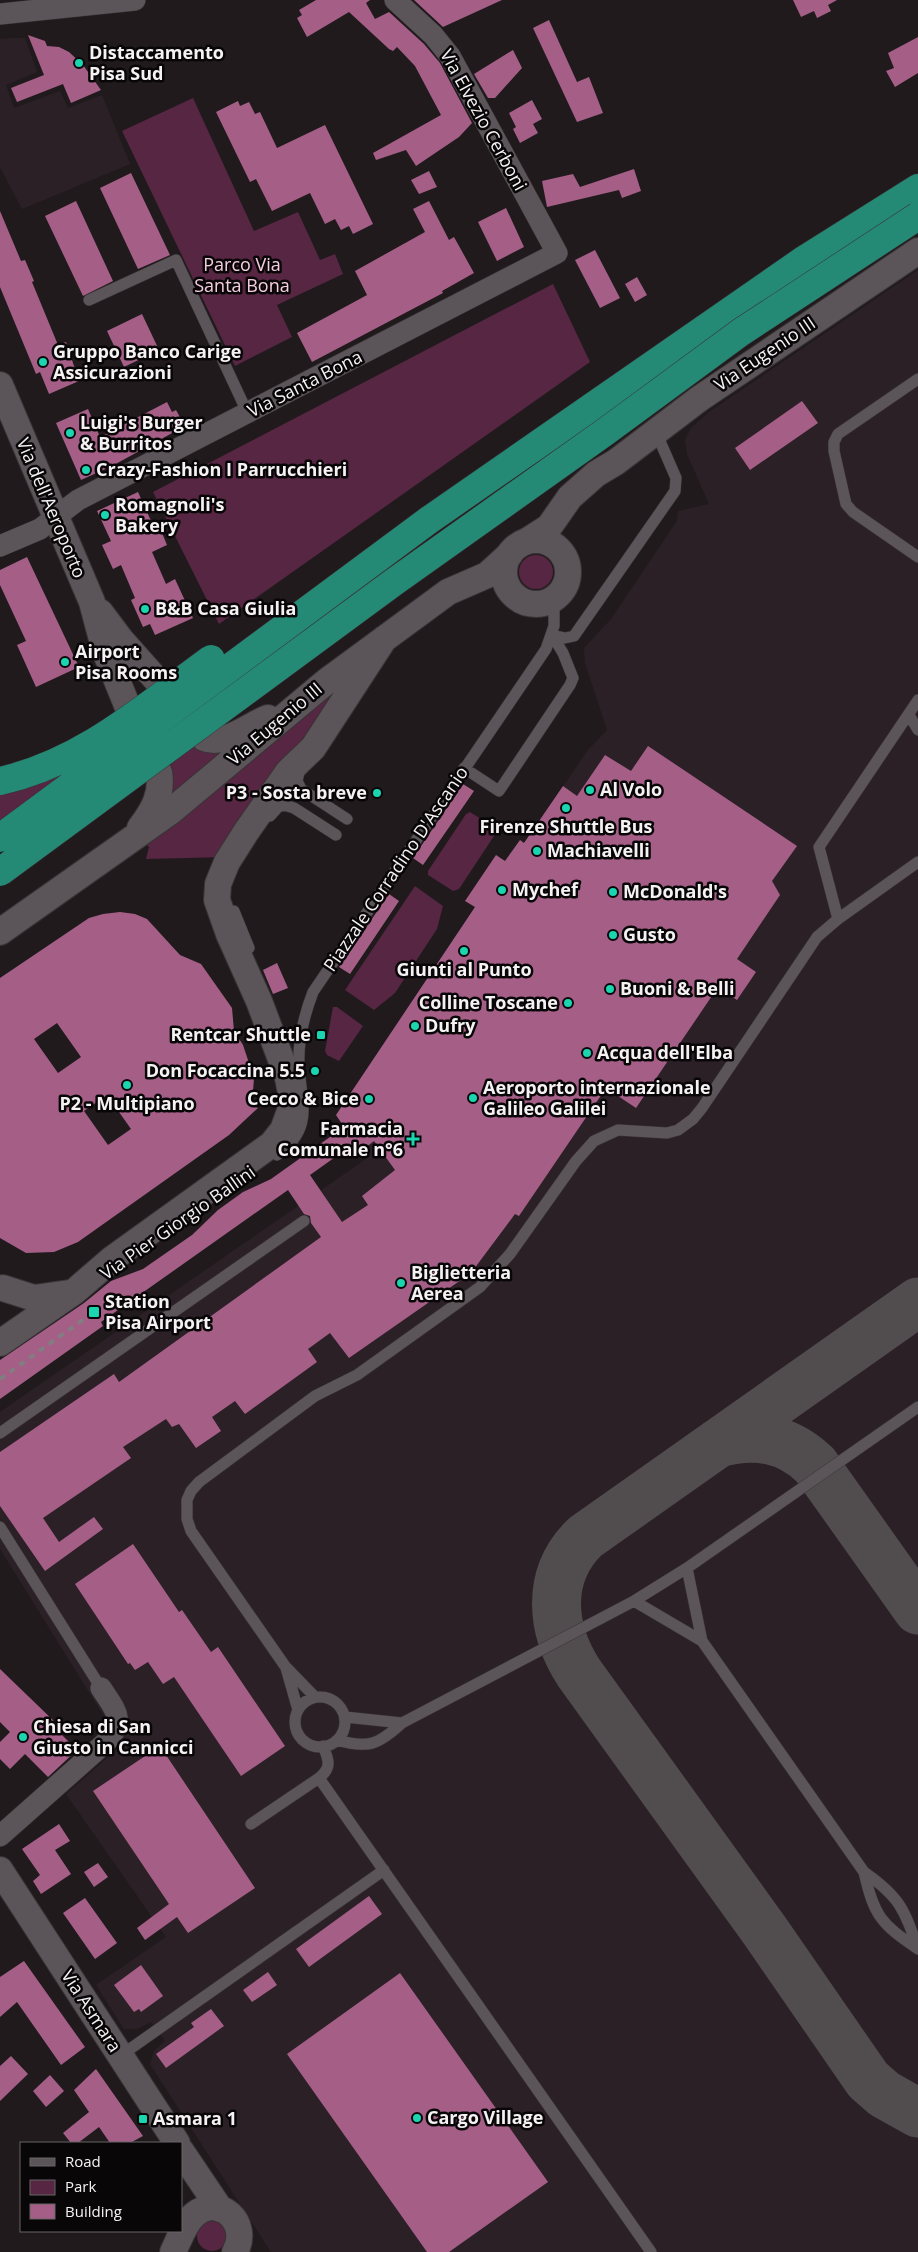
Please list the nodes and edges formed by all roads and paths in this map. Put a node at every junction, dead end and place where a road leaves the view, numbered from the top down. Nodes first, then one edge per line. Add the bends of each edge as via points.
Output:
1 (135, 0) edge
2 (395, 0) edge
3 (0, 14) edge
4 (918, 188) edge
5 (918, 216) edge
6 (918, 251) edge
7 (557, 253) joint
8 (89, 300) dead end
9 (918, 379) edge
10 (0, 385) edge
11 (248, 414) junction
12 (656, 432) junction
13 (616, 462) junction
14 (55, 518) junction
15 (429, 520) junction
16 (0, 546) edge
17 (518, 548) junction
18 (564, 556) junction
19 (918, 557) edge
20 (514, 595) junction
21 (554, 598) junction
22 (92, 602) junction
23 (428, 605) junction
24 (552, 635) junction
25 (384, 639) junction
26 (162, 686) dead end
27 (918, 700) edge
28 (292, 709) junction
29 (129, 710) dead end
30 (909, 715) junction
31 (918, 730) edge
32 (204, 738) dead end
33 (308, 752) junction
34 (464, 768) junction
35 (159, 772) dead end
36 (0, 781) edge
37 (347, 819) dead end
38 (336, 835) dead end
39 (0, 838) edge
40 (127, 843) junction
41 (918, 862) edge
42 (0, 872) edge
43 (838, 918) junction
44 (0, 932) edge
45 (272, 1035) junction
46 (276, 1148) junction
47 (304, 1221) dead end
48 (1, 1286) edge
49 (75, 1291) junction
50 (0, 1342) edge
51 (918, 1407) edge
52 (0, 1433) edge
53 (0, 1527) edge
54 (687, 1568) junction
55 (634, 1601) junction
56 (702, 1640) junction
57 (285, 1666) junction
58 (101, 1688) joint
59 (315, 1697) junction
60 (298, 1710) junction
61 (345, 1718) junction
62 (402, 1723) junction
63 (337, 1740) junction
64 (323, 1746) junction
65 (319, 1778) junction
66 (252, 1824) dead end
67 (0, 1836) edge
68 (384, 1870) junction
69 (864, 1872) junction
70 (2, 1880) edge
71 (918, 1949) edge
72 (120, 2056) junction
73 (175, 2142) edge
74 (187, 2159) edge
75 (193, 2231) edge
76 (241, 2246) edge
77 (651, 2252) edge

1 - 3 street
2 - 7 street, Via Elvezio Cerboni via 433,35 450,56
4 - 15 highway via 798,264
5 - 42 highway, bridge via 741,332
6 - 12 street, Via Eugenio III via 699,399
7 - 11 street, Via Santa Bona
8 - 11 lane via 176,260
9 - 19 lane via 838,434 834,446 846,504
10 - 14 street, Via dell'Aeroporto
11 - 14 street, Via Santa Bona via 78,500
12 - 13 street, Via Eugenio III
12 - 24 lane via 676,478 675,491 574,636
13 - 17 street, Via Eugenio III via 583,484 549,527
13 - 18 street, Via Eugenio III via 573,510
14 - 16 street, Via Santa Bona
14 - 22 street, Via dell'Aeroporto
15 - 36 highway, bridge via 261,622 95,743 45,768
15 - 39 highway, bridge
17 - 18 street via 537,540 552,544
17 - 20 street via 505,564 504,575
17 - 23 street, Via Eugenio III via 487,575 448,592
18 - 21 street via 567,578 564,588
20 - 21 street via 533,604
20 - 23 street, Via Eugenio III via 481,592
21 - 24 lane, Piazzale Corradino D'Ascanio
22 - 26 street, Via dell'Aeroporto via 120,640
22 - 29 street, Via dell'Aeroporto via 105,651
23 - 25 street, Via Eugenio III
24 - 34 lane, Piazzale Corradino D'Ascanio via 546,649
24 - 34 lane via 573,678 570,685 499,791
25 - 28 street, Via Eugenio III
25 - 33 street
27 - 30 lane
28 - 32 street via 222,740
28 - 40 street, Via Eugenio III via 190,796
30 - 31 lane
30 - 43 lane via 820,847
33 - 37 lane via 298,773 299,786
33 - 45 street via 288,772 232,854 222,872 217,893 229,934
34 - 46 lane, Piazzale Corradino D'Ascanio via 313,992 298,1065 304,1104 302,1122 295,1136
35 - 40 street via 158,799
38 - 45 lane via 294,808 278,807 238,864 230,881 230,899 269,997
40 - 44 street
41 - 43 lane
43 - 57 lane via 817,937 702,1108 686,1125 667,1133 618,1130 594,1141 576,1161 510,1254 480,1287 357,1375 315,1396 236,1452 191,1491 186,1510 191,1531
45 - 46 street via 288,1078 292,1102
46 - 49 street, Via Pier Giorgio Ballini via 112,1259
47 - 52 lane
48 - 49 street, Via Pier Giorgio Ballini via 34,1298
48 - 50 street, Via Pier Giorgio Ballini via 15,1317
49 - 50 street, Via Pier Giorgio Ballini
51 - 54 lane
53 - 58 lane
54 - 55 lane
54 - 56 lane
55 - 56 lane
55 - 62 lane
56 - 69 lane
57 - 59 lane
57 - 60 lane
58 - 67 street via 117,1714 116,1730
59 - 60 lane
59 - 61 lane via 337,1703
60 - 64 lane via 295,1721 300,1737
61 - 62 lane
61 - 63 lane
62 - 63 lane via 373,1744
63 - 64 lane
64 - 65 lane via 329,1763
65 - 66 lane
65 - 68 lane
68 - 72 lane
68 - 77 lane
69 - 71 lane via 890,1891 902,1907
69 - 71 lane via 875,1912 896,1934
70 - 72 street, Via Asmara
72 - 73 street, Via Asmara
74 - 75 street
75 - 76 street via 232,2216

